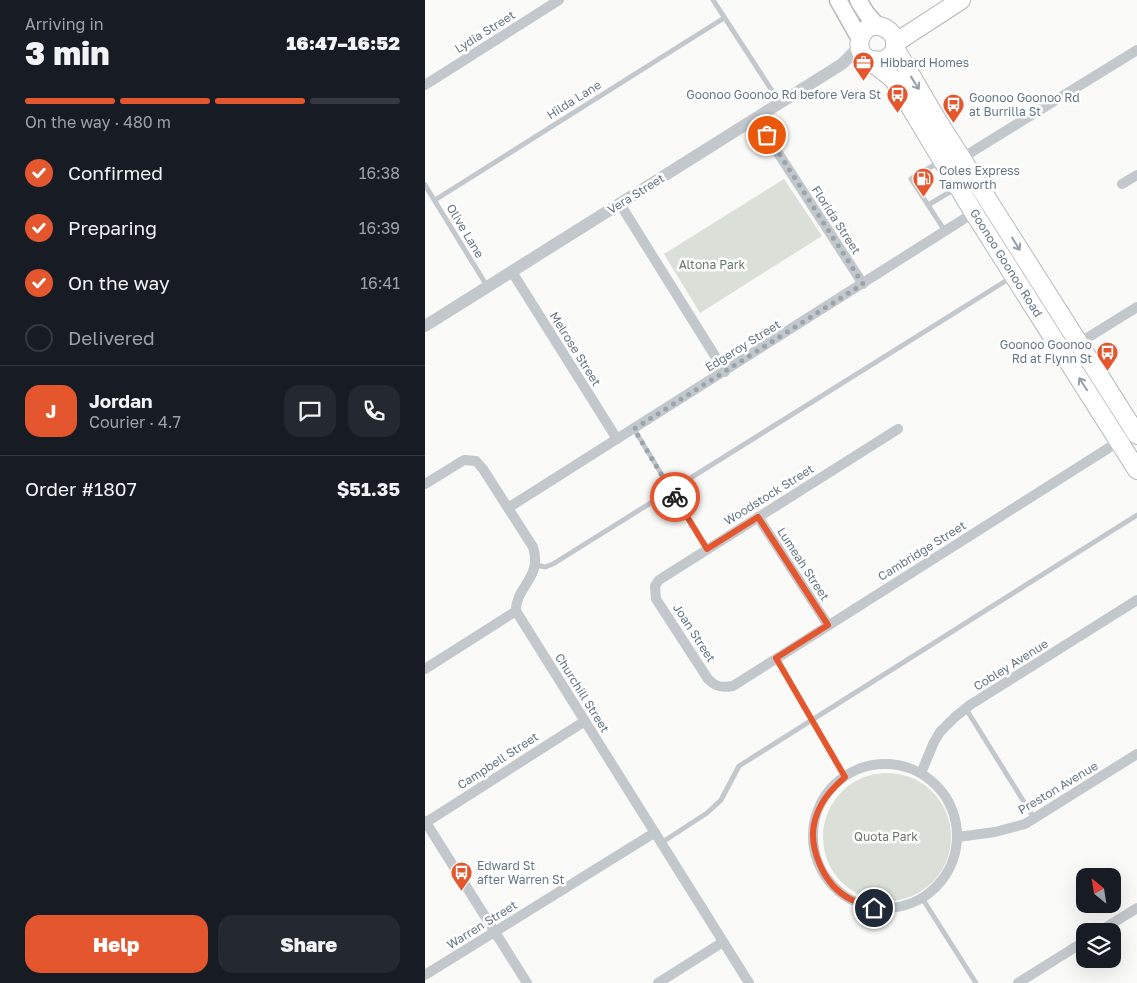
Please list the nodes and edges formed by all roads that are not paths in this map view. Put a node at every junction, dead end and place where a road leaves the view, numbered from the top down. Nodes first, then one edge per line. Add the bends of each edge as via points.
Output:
1 (559, 0) edge
2 (713, 0) edge
3 (838, 0) edge
4 (857, 0) edge
5 (947, 0) edge
6 (961, 0) edge
7 (724, 18) junction
8 (889, 36) junction
9 (1137, 50) edge
10 (864, 51) junction
11 (425, 85) edge
12 (781, 103) junction
13 (756, 119) junction
14 (962, 158) junction
15 (943, 160) junction
16 (1137, 175) edge
17 (1122, 184) dead end
18 (425, 185) edge
19 (959, 187) junction
20 (435, 200) junction
21 (990, 203) junction
22 (620, 204) junction
23 (928, 205) junction
24 (974, 213) junction
25 (945, 231) junction
26 (512, 272) junction
27 (1014, 275) junction
28 (863, 284) junction
29 (487, 287) junction
30 (1137, 307) edge
31 (425, 326) edge
32 (1079, 343) junction
33 (1063, 353) junction
34 (725, 372) junction
35 (898, 428) dead end
36 (634, 429) junction
37 (1136, 432) edge
38 (617, 439) junction
39 (1120, 442) junction
40 (1137, 470) edge
41 (425, 484) edge
42 (670, 490) junction
43 (508, 508) junction
44 (1137, 515) edge
45 (758, 517) junction
46 (707, 549) junction
47 (536, 565) junction
48 (655, 586) joint
49 (1137, 600) edge
50 (516, 611) junction
51 (828, 625) junction
52 (776, 658) junction
53 (425, 668) edge
54 (721, 688) joint
55 (965, 709) junction
56 (812, 720) junction
57 (585, 721) junction
58 (1137, 754) edge
59 (921, 773) junction
60 (845, 777) junction
61 (1034, 818) junction
62 (425, 822) edge
63 (654, 833) junction
64 (958, 837) junction
65 (661, 843) junction
66 (922, 898) junction
67 (1137, 908) edge
68 (1113, 923) edge
69 (494, 932) junction
70 (723, 942) junction
71 (1076, 946) edge
72 (425, 975) edge
73 (527, 983) edge
74 (658, 983) edge
75 (749, 983) edge
76 (976, 983) edge
77 (1018, 983) edge

1 - 11 street, Lydia Street
2 - 7 lane
3 - 10 main road, Goonoo Goonoo Road
4 - 8 main road, Goonoo Goonoo Road via 865,13
5 - 8 highway
6 - 8 highway
7 - 12 lane
7 - 20 lane, Hilda Lane
8 - 10 highway via 867,29
8 - 10 highway via 893,53 883,61
8 -> 14 highway, Goonoo Goonoo Road
9 - 14 street
10 - 12 street, Vera Street
10 - 15 highway, Goonoo Goonoo Road via 894,80
12 - 13 street, Vera Street
13 - 22 street, Vera Street
13 - 28 street, Florida Street
14 - 21 highway, Goonoo Goonoo Road
15 - 19 highway, Goonoo Goonoo Road
15 - 23 lane via 911,179
16 - 17 street
18 - 20 lane, Olive Lane
19 - 23 lane
19 - 24 highway, Goonoo Goonoo Road
20 - 29 lane, Olive Lane
21 - 24 street, Edgeroy Street
21 -> 32 highway, Goonoo Goonoo Road
22 - 26 street, Vera Street
22 - 34 street
23 - 25 lane
24 - 25 street, Edgeroy Street
24 - 27 highway, Goonoo Goonoo Road
25 - 28 street, Edgeroy Street
26 - 29 street, Vera Street
26 - 38 street, Melrose Street
27 - 33 highway, Goonoo Goonoo Road
27 - 42 lane
28 - 34 street, Edgeroy Street
29 - 31 street, Vera Street
30 - 32 street
32 - 33 street
32 - 37 highway, Goonoo Goonoo Road
39 -> 33 highway, Goonoo Goonoo Road
34 - 36 street, Edgeroy Street
35 - 45 street, Woodstock Street
36 - 38 street, Edgeroy Street
36 - 42 lane
37 - 39 street, Cambridge Street
38 - 43 street, Edgeroy Street
39 - 40 highway, Goonoo Goonoo Road
39 - 51 street, Cambridge Street
41 - 43 street via 471,459 480,464
42 - 46 lane
42 - 47 lane via 553,564 545,567
43 - 47 street via 533,547
44 - 56 lane
45 - 46 street, Woodstock Street
45 - 51 street, Lumeah Street
46 - 48 street, Woodstock Street via 663,576
47 - 50 street via 518,599
48 - 54 street, Joan Street via 657,599 697,663 713,684
49 - 55 street, Cobley Avenue
50 - 53 street
50 - 57 street, Churchill Street
51 - 52 street, Cambridge Street
52 - 54 street, Cambridge Street via 733,686
52 - 56 lane
55 - 59 street, Cobley Avenue via 937,737
55 - 61 lane
56 - 60 lane
56 - 65 lane via 739,766 721,800
57 - 62 street, Campbell Street
57 - 63 street, Churchill Street
58 - 61 street, Preston Avenue
59 - 60 street via 903,766 883,764 863,768
59 - 64 street via 937,785 948,800
60 - 66 street via 827,794 816,816 813,840 819,864 831,885 851,900 874,908 899,907
61 - 64 street, Preston Avenue via 1025,824 995,832
62 - 69 street
63 - 65 street, Churchill Street
63 - 69 street, Warren Street
64 - 66 street via 953,861 941,882
65 - 70 street, Churchill Street
66 - 76 lane
67 - 68 street
69 - 72 street, Warren Street
69 - 73 street
70 - 74 street
70 - 75 street, Churchill Street
71 - 77 street

